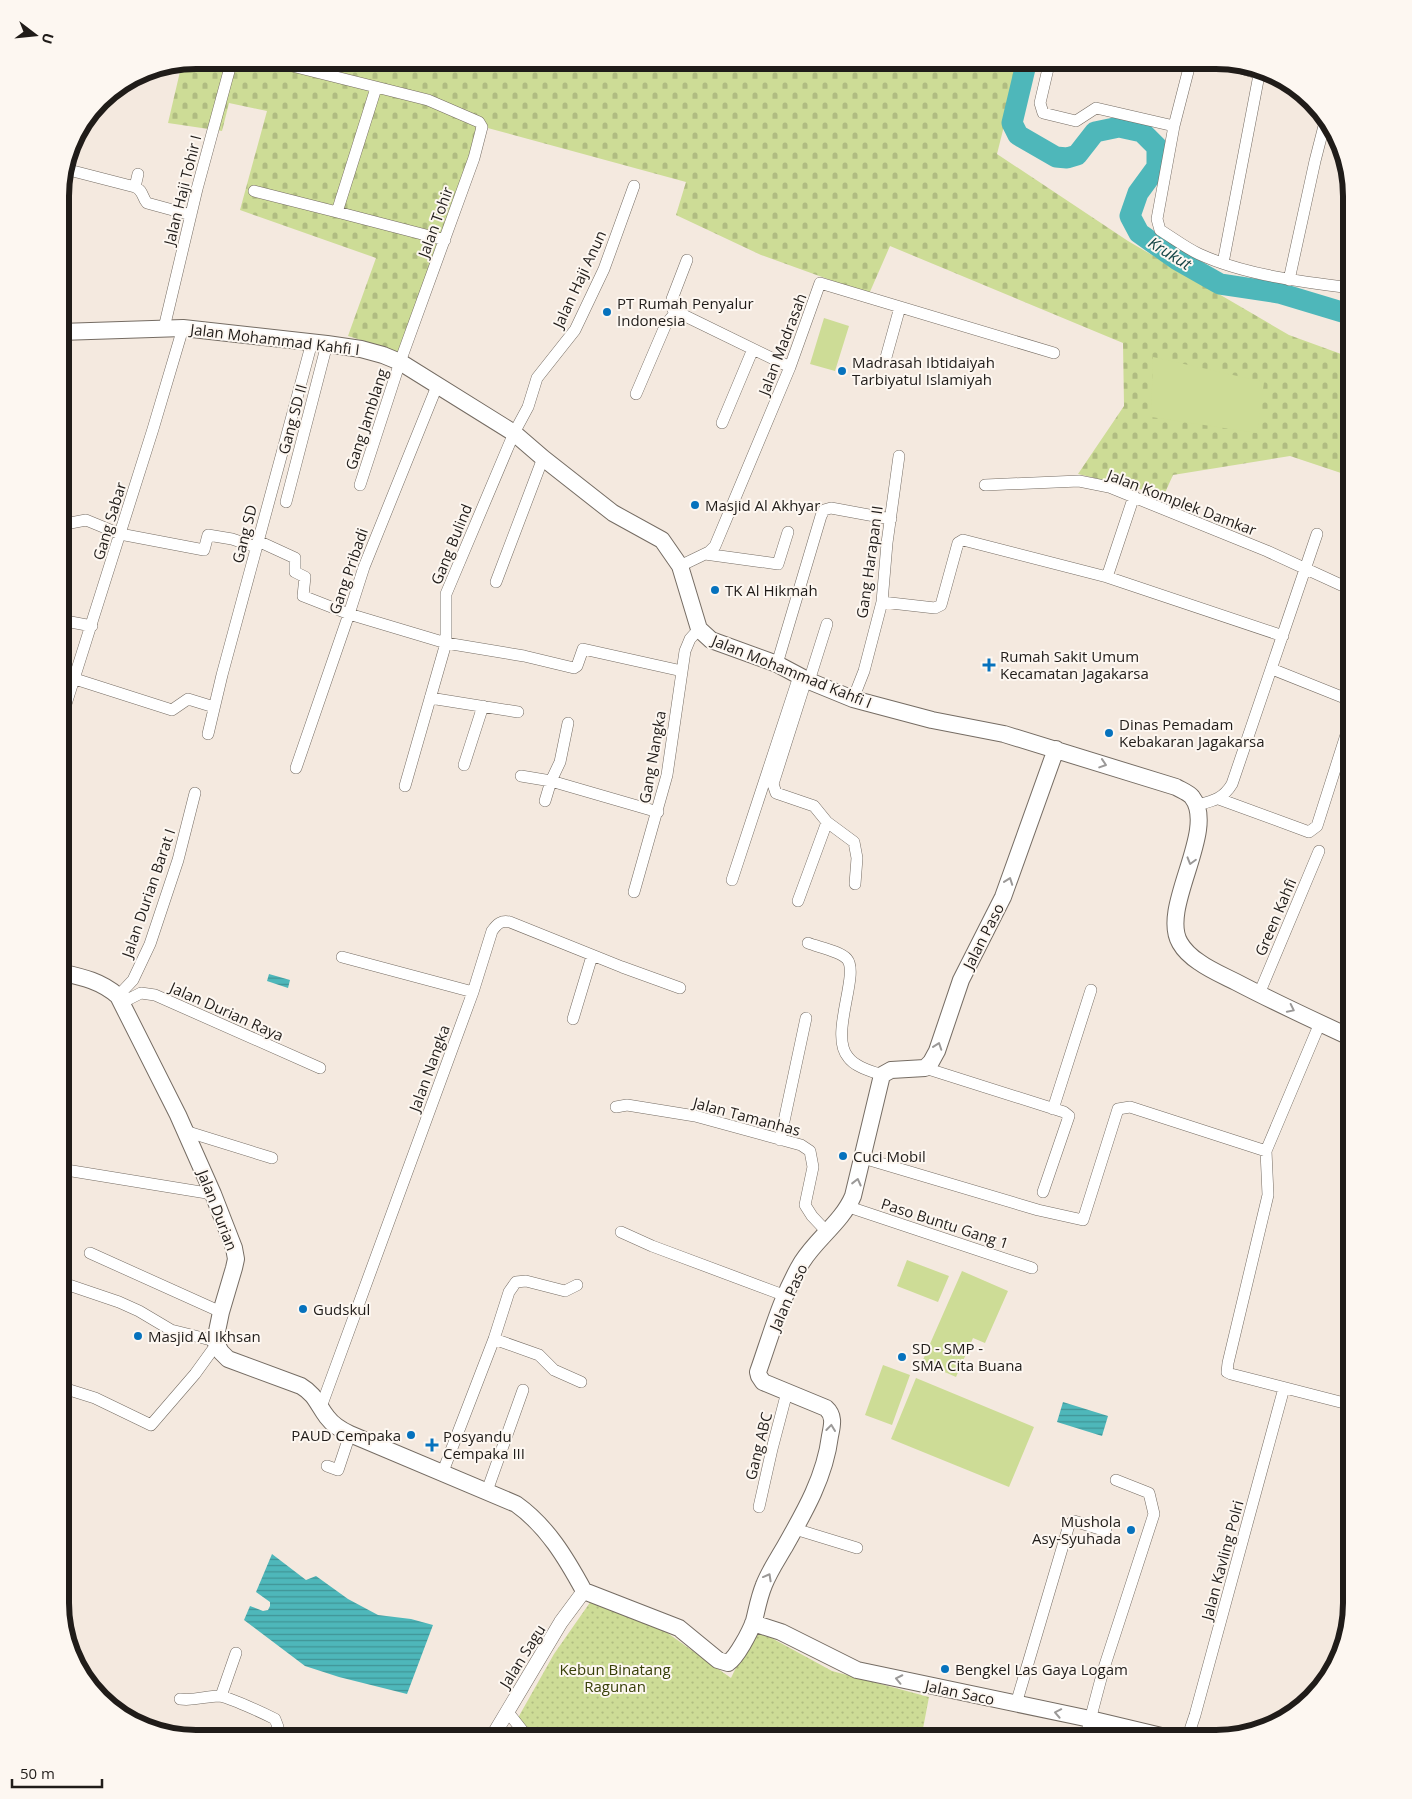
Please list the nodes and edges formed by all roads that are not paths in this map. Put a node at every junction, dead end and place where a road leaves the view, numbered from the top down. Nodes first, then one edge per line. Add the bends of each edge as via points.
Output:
1 (230, 69) edge
2 (303, 69) edge
3 (1048, 69) edge
4 (1189, 69) edge
5 (1259, 77) edge
6 (376, 88) junction
7 (1174, 126) junction
8 (1323, 128) edge
9 (72, 171) edge
10 (138, 174) dead end
11 (634, 186) dead end
12 (135, 187) junction
13 (254, 191) dead end
14 (337, 212) junction
15 (190, 215) junction
16 (445, 240) junction
17 (687, 260) dead end
18 (1223, 263) junction
19 (1289, 280) junction
20 (1343, 287) edge
21 (900, 308) junction
22 (676, 312) junction
23 (164, 328) junction
24 (183, 328) junction
25 (69, 332) edge
26 (320, 343) junction
27 (753, 349) junction
28 (1054, 353) dead end
29 (885, 361) dead end
30 (400, 362) junction
31 (790, 368) junction
32 (437, 386) junction
33 (636, 394) dead end
34 (722, 423) dead end
35 (514, 433) junction
36 (899, 456) dead end
37 (543, 458) junction
38 (984, 485) dead end
39 (360, 486) dead end
40 (1134, 496) junction
41 (286, 502) dead end
42 (891, 519) junction
43 (69, 523) edge
44 (788, 532) dead end
45 (120, 534) junction
46 (1317, 534) dead end
47 (257, 544) junction
48 (705, 554) junction
49 (680, 566) junction
50 (1305, 569) junction
51 (1107, 577) junction
52 (496, 582) dead end
53 (1343, 586) edge
54 (882, 602) junction
55 (349, 614) junction
56 (69, 622) edge
57 (827, 624) dead end
58 (92, 626) junction
59 (699, 629) junction
60 (1283, 636) junction
61 (446, 643) junction
62 (777, 664) junction
63 (1272, 669) junction
64 (682, 670) junction
65 (69, 679) edge
66 (805, 679) junction
67 (74, 680) junction
68 (69, 695) edge
69 (1343, 697) edge
70 (430, 698) junction
71 (853, 699) junction
72 (483, 706) junction
73 (214, 707) junction
74 (518, 712) dead end
75 (568, 723) dead end
76 (208, 734) dead end
77 (1343, 744) edge
78 (1056, 749) junction
79 (464, 765) dead end
80 (296, 768) dead end
81 (522, 776) dead end
82 (551, 782) junction
83 (405, 786) dead end
84 (195, 793) dead end
85 (1220, 799) junction
86 (545, 801) dead end
87 (1197, 805) junction
88 (658, 812) junction
89 (827, 822) junction
90 (1319, 851) dead end
91 (732, 880) dead end
92 (855, 884) dead end
93 (634, 892) dead end
94 (798, 901) dead end
95 (808, 943) dead end
96 (592, 956) junction
97 (342, 958) dead end
98 (69, 974) edge
99 (680, 988) dead end
100 (1091, 990) dead end
101 (473, 992) junction
102 (1259, 994) junction
103 (120, 999) junction
104 (806, 1018) dead end
105 (573, 1019) dead end
106 (1320, 1023) junction
107 (1343, 1034) edge
108 (320, 1068) dead end
109 (925, 1068) junction
110 (882, 1075) junction
111 (616, 1107) dead end
112 (1053, 1109) junction
113 (185, 1130) junction
114 (780, 1140) junction
115 (1266, 1151) junction
116 (272, 1158) dead end
117 (863, 1158) junction
118 (69, 1170) edge
119 (1043, 1192) dead end
120 (213, 1194) junction
121 (849, 1207) junction
122 (621, 1232) dead end
123 (827, 1232) junction
124 (90, 1253) dead end
125 (1032, 1268) dead end
126 (69, 1285) edge
127 (577, 1285) dead end
128 (786, 1296) junction
129 (221, 1312) junction
130 (494, 1339) junction
131 (215, 1343) junction
132 (190, 1378) junction
133 (580, 1382) dead end
134 (1284, 1388) junction
135 (69, 1390) edge
136 (523, 1390) dead end
137 (787, 1392) junction
138 (182, 1396) dead end
139 (1343, 1403) edge
140 (321, 1407) junction
141 (350, 1434) junction
142 (327, 1466) dead end
143 (442, 1474) junction
144 (1116, 1480) dead end
145 (487, 1491) junction
146 (759, 1508) dead end
147 (795, 1529) junction
148 (1106, 1532) dead end
149 (857, 1548) dead end
150 (584, 1591) junction
151 (753, 1623) junction
152 (236, 1653) dead end
153 (221, 1696) junction
154 (180, 1699) dead end
155 (1016, 1704) junction
156 (507, 1710) junction
157 (1090, 1719) junction
158 (277, 1730) edge
159 (496, 1730) edge
160 (522, 1730) edge
161 (1087, 1730) edge
162 (1136, 1730) edge
163 (1190, 1730) edge

1 - 15 street, Jalan Haji Tohir I
2 - 6 street
3 - 7 street via 1040,103 1043,113 1076,121 1096,108
4 - 7 street
5 - 18 street
6 - 14 street
6 - 16 street, Jalan Tohir via 428,100 480,122 482,127 474,158
7 - 18 street via 1157,219 1160,230 1198,254
8 - 19 street
9 - 12 street
10 - 12 street
11 - 35 street, Jalan Haji Anun via 604,269 576,330 537,378
12 - 15 street via 146,203
13 - 14 street
14 - 16 street
15 - 23 street, Jalan Haji Tohir I
16 - 30 street, Jalan Tohir
17 - 22 street via 672,299
18 - 19 street
19 - 20 street
21 - 28 street, Jalan Madrasah
21 - 29 street
21 - 31 street, Jalan Madrasah via 820,284
22 - 27 street
22 - 33 street via 666,324
23 - 24 main road, Jalan Mohammad Kahfi I
23 - 25 main road, Jalan Mohammad Kahfi I
24 - 26 main road, Jalan Mohammad Kahfi I
24 - 45 street, Gang Sabar
26 - 30 main road, Jalan Mohammad Kahfi I via 361,349
26 - 41 street, Gang SD II
26 - 47 street, Gang SD
27 - 31 street
27 - 34 street
30 - 32 main road, Jalan Mohammad Kahfi I
30 - 39 street, Gang Jamblang
31 - 48 street, Jalan Madrasah via 715,546
32 - 35 main road, Jalan Mohammad Kahfi I
32 - 55 street, Gang Pribadi via 378,529
35 - 37 main road, Jalan Mohammad Kahfi I
35 - 61 street, Gang Bulind via 446,594
36 - 42 street, Gang Harapan II
37 - 49 main road, Jalan Mohammad Kahfi I via 613,513 662,540
37 - 52 street
38 - 40 street, Jalan Komplek Damkar via 1080,481
40 - 50 street, Jalan Komplek Damkar
40 - 51 street
42 - 54 street, Gang Harapan II
42 - 62 street via 831,508 824,510
43 - 45 street via 86,520
44 - 48 street via 778,564
45 - 47 street via 204,550 208,535
45 - 58 street, Gang Sabar
46 - 50 street
47 - 55 street via 296,558 295,572 305,577 304,597
47 - 73 street, Gang SD
48 - 49 street, Jalan Madrasah
49 - 59 main road, Jalan Mohammad Kahfi I
50 - 53 street, Jalan Komplek Damkar
50 - 60 street
51 - 54 street via 963,540 958,543 942,604 935,608
51 - 60 street
54 - 71 street, Gang Harapan II via 864,671
55 - 61 street
55 - 80 street, Gang Pribadi
56 - 58 street
57 - 66 street
58 - 67 street, Gang Sabar
59 - 62 main road, Jalan Mohammad Kahfi I via 711,640
59 - 64 street, Gang Nangka via 685,651
60 - 63 street
61 - 64 street via 575,668 584,649
61 - 70 street, Gang Bulind
62 - 66 main road, Jalan Mohammad Kahfi I
63 - 69 street
63 - 85 street via 1232,784
64 - 88 street, Gang Nangka via 667,775
65 - 67 street
66 - 71 main road, Jalan Mohammad Kahfi I
66 - 89 street via 773,784 776,793 814,806
66 - 91 street
67 - 68 street, Gang Sabar
67 - 73 street via 172,710 188,699
70 - 72 street
70 - 83 street, Gang Bulind
71 - 78 main road, Jalan Mohammad Kahfi I
72 - 74 street
72 - 79 street
73 - 76 street, Gang SD
75 - 82 street via 560,762
77 - 85 street via 1316,826 1309,832
78 -> 87 main road, Jalan Mohammad Kahfi I via 1176,787 1191,795
109 -> 78 main road, Jalan Paso via 937,1051 961,980 1003,897
81 - 82 street
82 - 86 street
82 - 88 street
84 - 103 street, Jalan Durian Barat I via 178,860 150,944
85 - 87 street
87 -> 102 main road via 1199,817 1178,906 1176,932 1181,944 1199,962
88 - 93 street, Gang Nangka
89 - 92 street via 854,842 857,858
89 - 94 street
90 - 102 street, Green Kahfi
95 - 110 street via 848,959 851,968 842,1046 856,1064
96 - 99 street, Jalan Nangka
96 - 101 street, Jalan Nangka via 504,921 492,931
96 - 105 street
97 - 101 street
98 - 103 main road via 106,986
100 - 112 street
101 - 140 street, Jalan Nangka
102 -> 106 main road
103 - 108 street, Jalan Durian Raya via 141,993 155,995
103 - 113 main road, Jalan Durian
104 - 114 street
106 - 107 main road
106 - 115 street
109 - 110 main road via 892,1070
109 - 112 street
110 - 117 main road, Jalan Paso
111 - 114 street, Jalan Tamanhas via 627,1105 695,1116
112 - 119 street via 1069,1116
113 - 116 street
113 - 120 main road, Jalan Durian
114 - 123 street, Jalan Tamanhas via 801,1145 810,1151 813,1167 805,1205
115 - 117 street via 1130,1107 1118,1109 1082,1220
115 - 134 street via 1268,1195 1227,1372
121 -> 117 main road, Jalan Paso
118 - 120 street
120 - 129 main road, Jalan Durian via 236,1259
121 - 123 main road, Jalan Paso
121 - 125 street, Paso Buntu Gang 1
122 - 128 street
123 - 128 main road, Jalan Paso via 803,1260
124 - 129 street
126 - 131 street via 119,1302 171,1330
127 - 130 street via 565,1292 526,1281 516,1282 509,1292
128 - 137 main road, Jalan Paso via 758,1376 763,1382
129 - 131 main road, Jalan Durian
130 - 133 street via 539,1355 554,1370
130 - 143 street
131 - 132 street
131 - 140 main road via 228,1359 311,1392
132 - 135 street via 151,1425 95,1398
132 - 138 street
134 - 139 street
134 - 163 street, Jalan Kavling Polri
136 - 145 street
137 - 146 street, Gang ABC
147 -> 137 main road, Jalan Paso via 823,1471 832,1416 826,1408
140 - 141 main road via 338,1428
141 - 142 street via 338,1470
141 - 143 main road
143 - 145 main road
144 - 157 street via 1149,1493 1154,1514
145 - 150 main road via 531,1515 567,1559
147 - 149 street
151 -> 147 main road, Jalan Paso via 764,1583
148 - 155 street via 1074,1521 1069,1525
150 - 151 main road, Jalan Paso via 679,1628 728,1663 733,1660
150 - 156 street, Jalan Sagu
155 -> 151 main road, Jalan Saco via 857,1670 781,1632
152 - 153 street
153 - 154 street via 192,1701
153 - 158 street via 275,1719
157 -> 155 main road, Jalan Saco
156 - 159 street, Jalan Sagu
156 - 160 street
157 - 161 street
157 - 162 main road, Jalan Saco

